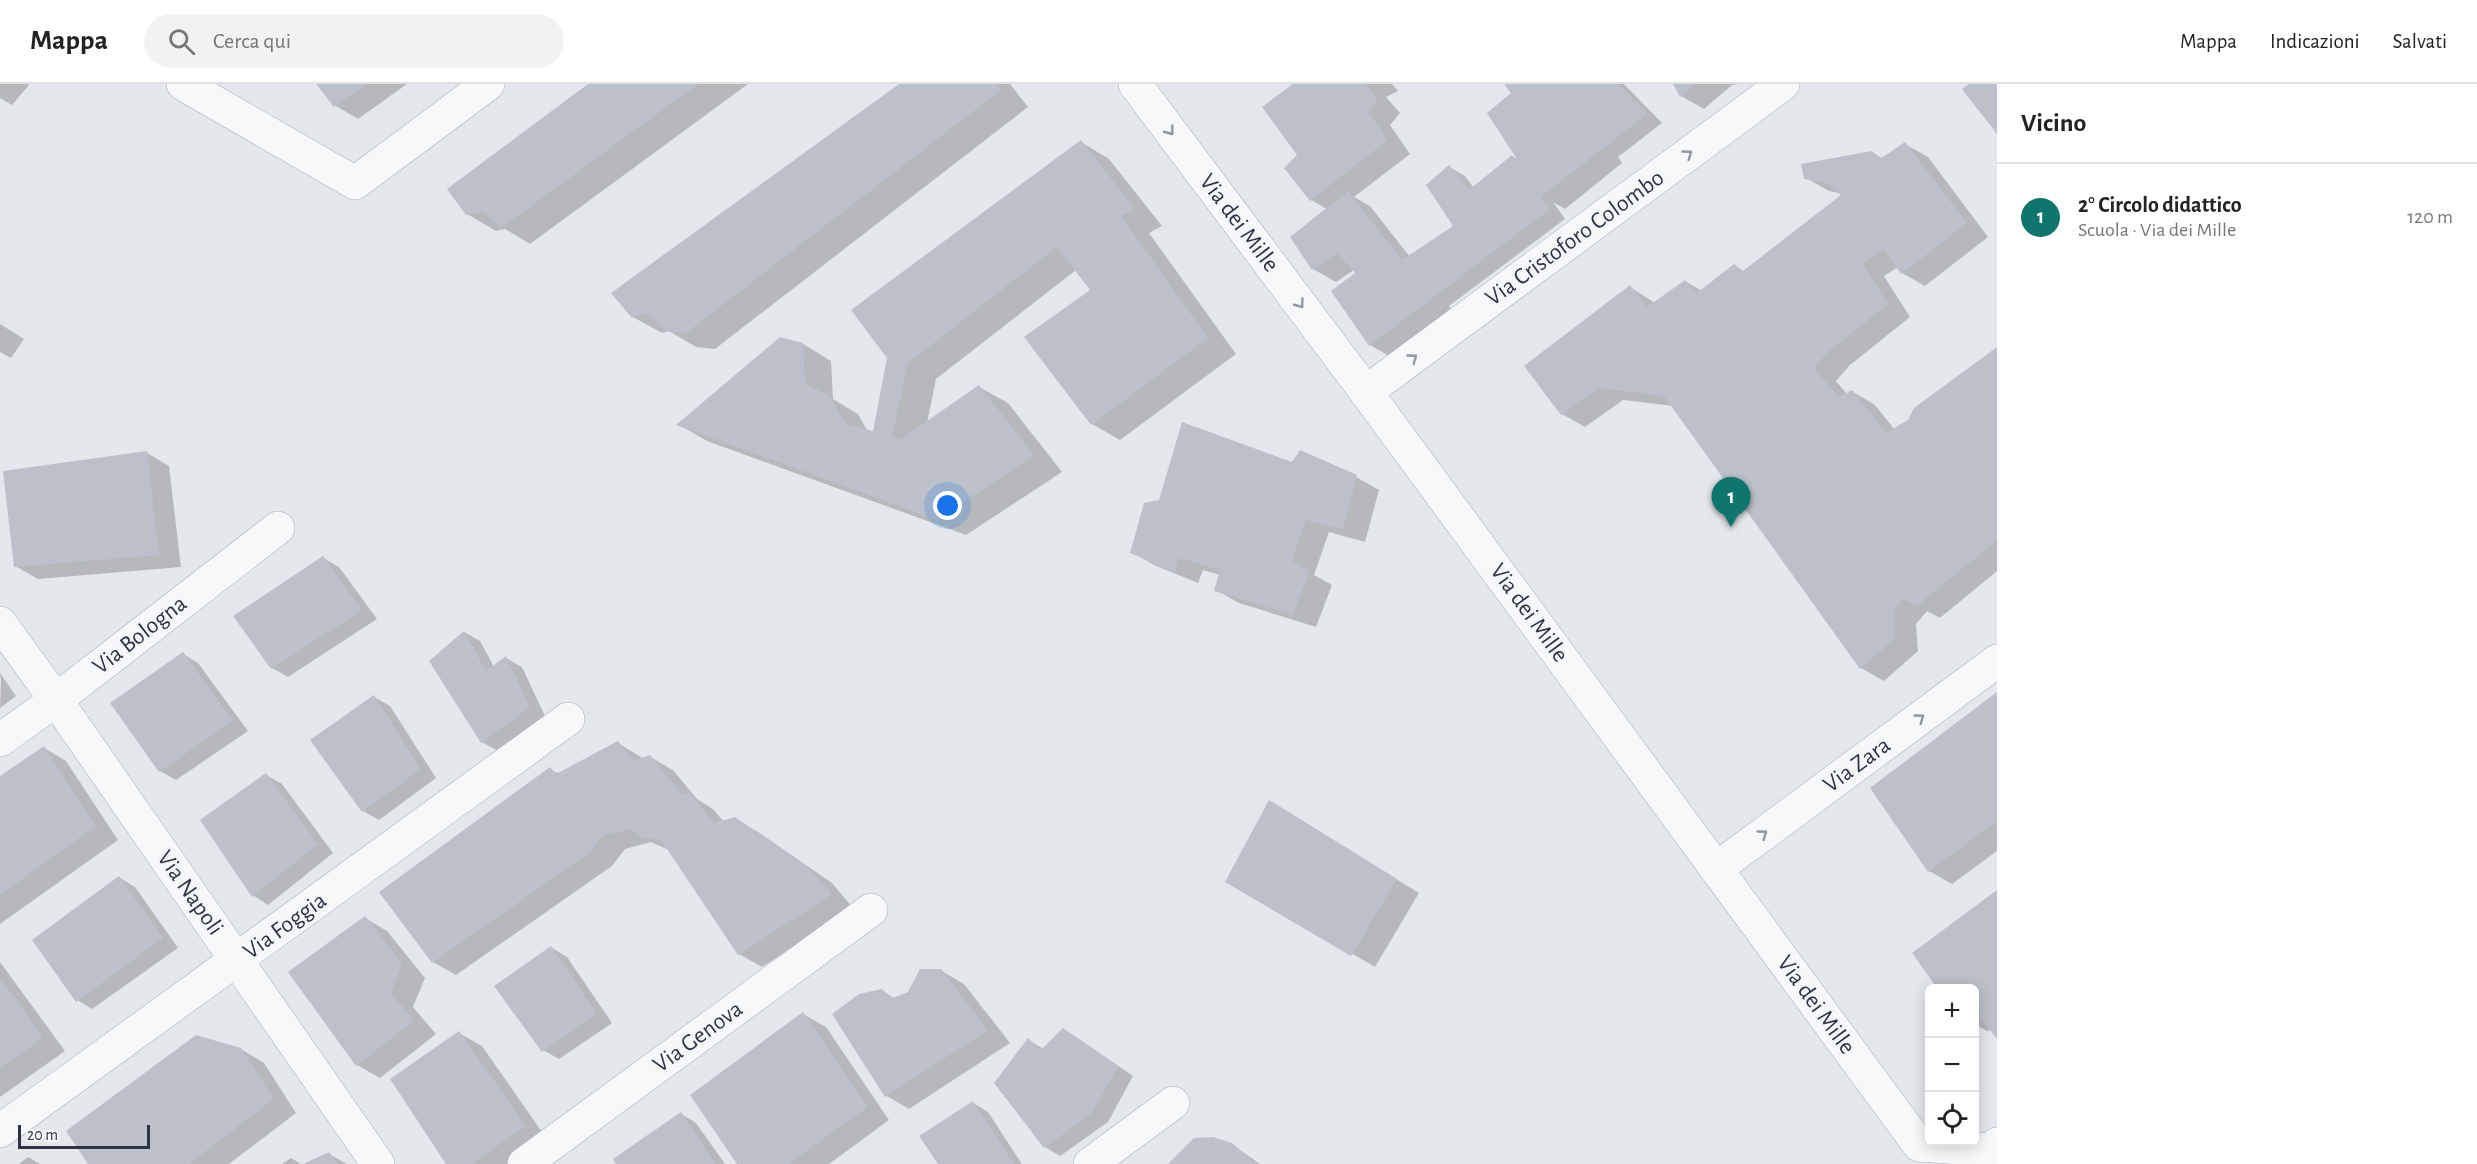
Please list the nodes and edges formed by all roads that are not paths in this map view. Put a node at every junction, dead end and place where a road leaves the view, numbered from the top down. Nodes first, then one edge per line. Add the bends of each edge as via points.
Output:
1 (183, 84) edge
2 (488, 84) edge
3 (1135, 84) edge
4 (1783, 84) edge
5 (1366, 392) junction
6 (278, 528) dead end
7 (0, 623) edge
8 (1997, 662) edge
9 (56, 700) junction
10 (568, 719) dead end
11 (0, 740) edge
12 (1716, 869) junction
13 (871, 910) dead end
14 (236, 961) junction
15 (1173, 1103) dead end
16 (0, 1131) edge
17 (1997, 1144) edge
18 (378, 1164) edge
19 (524, 1164) edge
20 (1090, 1164) edge

1 - 2 street via 355,183
3 -> 5 street, Via dei Mille
5 -> 4 street, Via Cristoforo Colombo
5 - 12 street, Via dei Mille
6 - 9 street, Via Bologna
7 - 9 street, Via Napoli
12 -> 8 street, Via Zara
9 - 11 street, Via Bologna
9 - 14 street, Via Napoli
10 - 14 street, Via Foggia
12 - 17 street, Via dei Mille via 1919,1145 1989,1150
13 - 19 street, Via Genova
14 - 16 street, Via Foggia
14 - 18 street, Via Napoli
15 - 20 street

